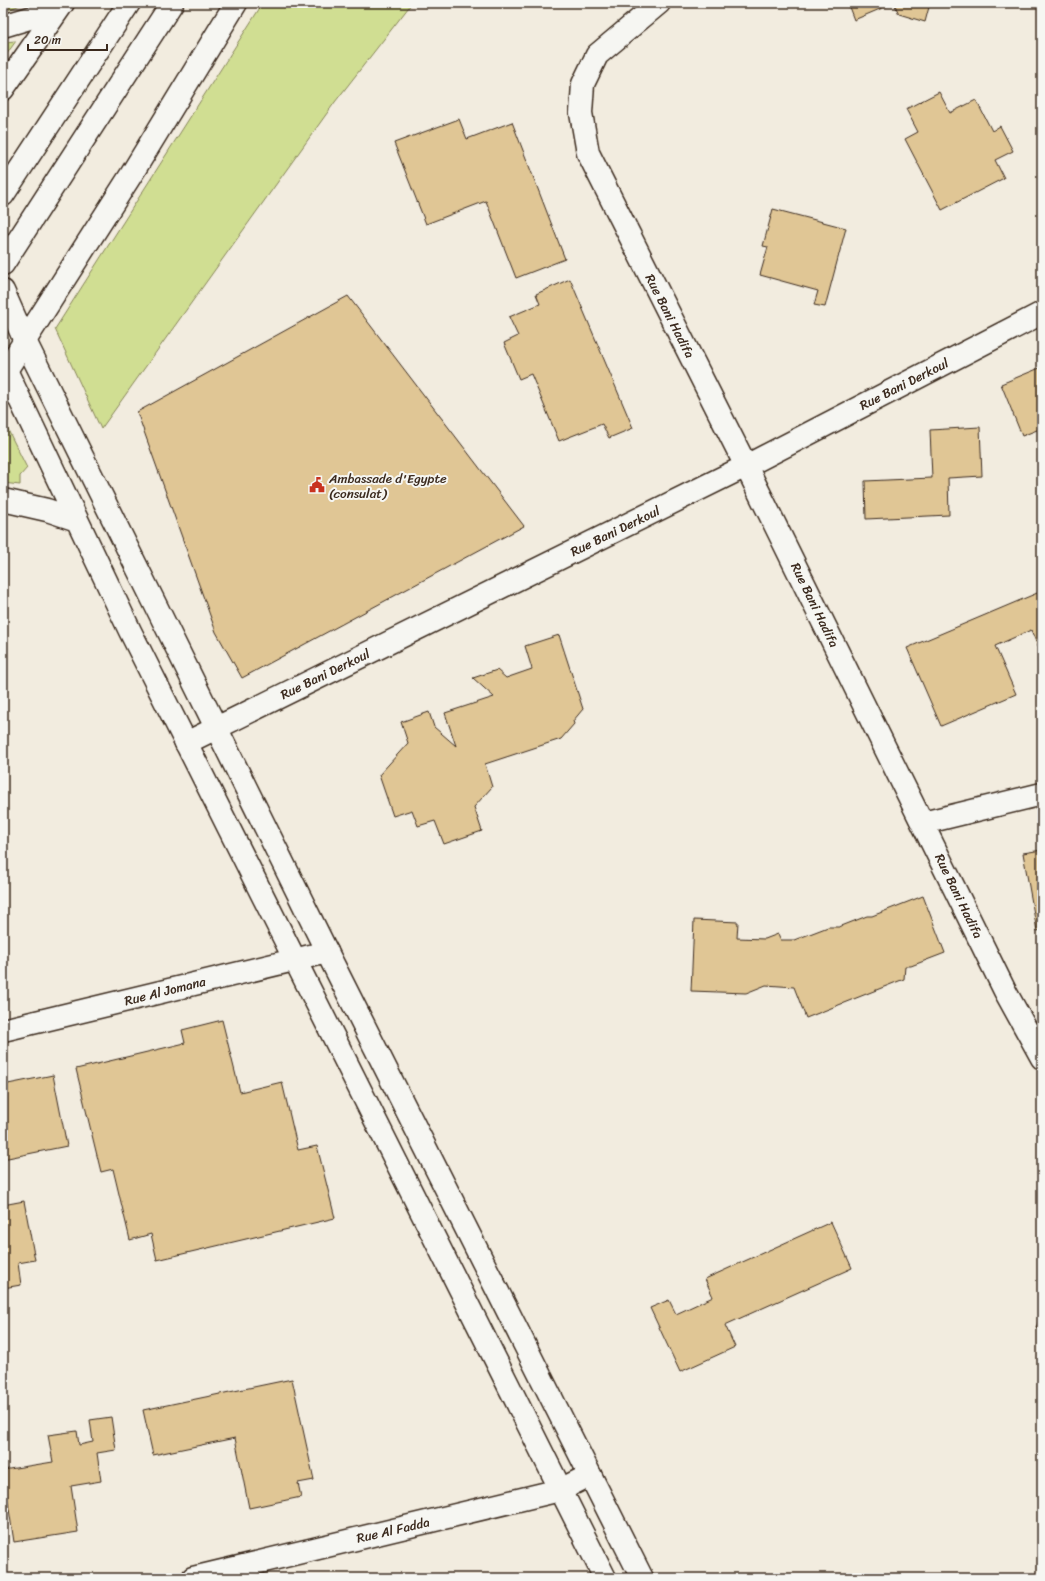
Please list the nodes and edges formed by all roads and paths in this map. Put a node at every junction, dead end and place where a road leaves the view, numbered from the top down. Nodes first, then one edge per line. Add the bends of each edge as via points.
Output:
1 (62, 3) edge
2 (129, 3) edge
3 (172, 3) edge
4 (236, 3) edge
5 (658, 3) edge
6 (3, 26) edge
7 (3, 89) edge
8 (3, 195) edge
9 (3, 264) edge
10 (3, 291) edge
11 (1042, 313) edge
12 (22, 334) junction
13 (4, 370) edge
14 (746, 466) junction
15 (3, 500) edge
16 (77, 520) junction
17 (216, 729) junction
18 (186, 743) junction
19 (1042, 794) edge
20 (923, 823) junction
21 (327, 952) junction
22 (295, 960) junction
23 (3, 1030) edge
24 (1042, 1058) edge
25 (590, 1475) junction
26 (560, 1490) junction
27 (193, 1578) edge
28 (605, 1578) edge
29 (642, 1578) edge

1 - 6 main road via 34,17
1 - 7 main road
2 - 8 main road
3 - 9 main road
4 - 12 main road via 131,175
5 - 14 main road, Rue Bani Hadifa via 597,55 584,84 581,113 588,153
10 - 12 main road
11 - 14 main road, Rue Bani Derkoul
12 - 13 main road
12 - 17 main road
13 - 16 main road
14 - 17 main road, Rue Bani Derkoul
14 - 20 main road, Rue Bani Hadifa
15 - 16 main road
16 - 18 main road
17 - 18 main road, Rue Bani Derkoul
17 - 21 main road
18 - 22 main road
19 - 20 main road
20 - 24 main road, Rue Bani Hadifa via 1005,991
21 - 22 main road, Rue Al Jomana
21 - 25 main road
22 - 23 main road, Rue Al Jomana
22 - 26 main road
25 - 26 main road, Rue Al Fadda
25 - 29 main road
26 - 27 main road, Rue Al Fadda
26 - 28 main road

